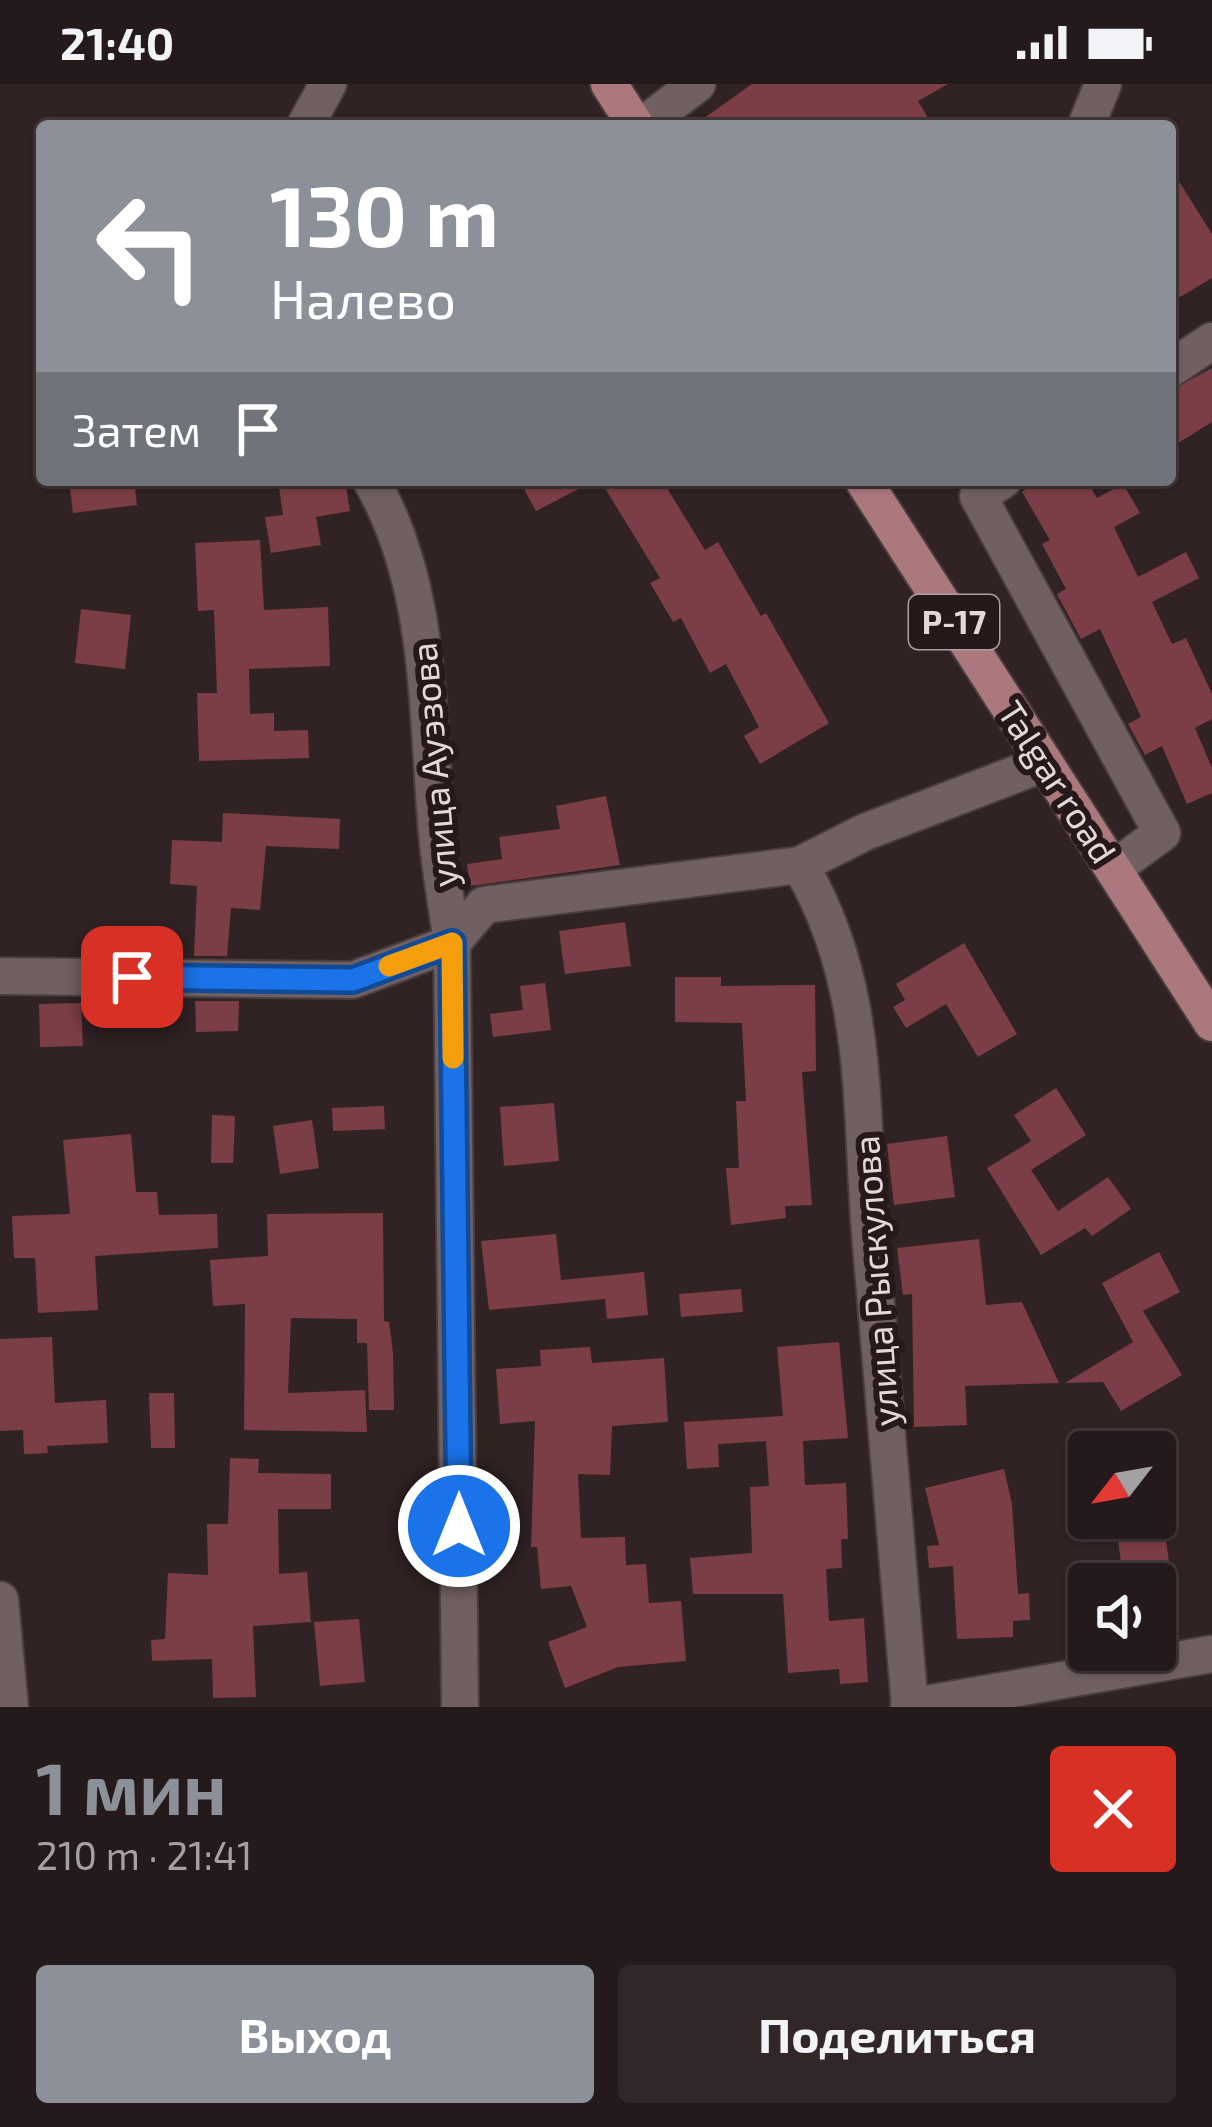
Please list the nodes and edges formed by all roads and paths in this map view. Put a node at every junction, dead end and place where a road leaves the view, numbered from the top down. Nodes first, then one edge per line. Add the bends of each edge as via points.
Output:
1 (328, 84) edge
2 (609, 84) edge
3 (697, 84) edge
4 (1103, 84) edge
5 (308, 120) edge
6 (635, 120) edge
7 (647, 120) edge
8 (1088, 120) edge
9 (1212, 341) edge
10 (1176, 365) edge
11 (375, 486) edge
12 (867, 486) edge
13 (994, 486) edge
14 (1045, 763) junction
15 (800, 866) junction
16 (1113, 869) junction
17 (452, 943) junction
18 (0, 976) edge
19 (1212, 1023) edge
20 (0, 1600) edge
21 (1212, 1654) edge
22 (10, 1707) edge
23 (460, 1707) edge
24 (909, 1707) edge

1 - 5 street
2 - 6 main road
3 - 7 street
4 - 8 street
9 - 10 street
11 - 17 street, улица Ауэзова via 425,634
12 - 14 main road, Talgar road / P-17
13 - 16 street via 978,496 1162,832
14 - 15 street via 865,832
14 - 16 main road, Talgar road / P-17
15 - 17 street via 484,905
15 - 24 street, улица Рыскулова via 825,907 860,1034
16 - 19 main road, Talgar road / P-17
17 - 18 street via 353,980
17 - 23 street, улица Ауэзова
20 - 22 street
21 - 24 street

